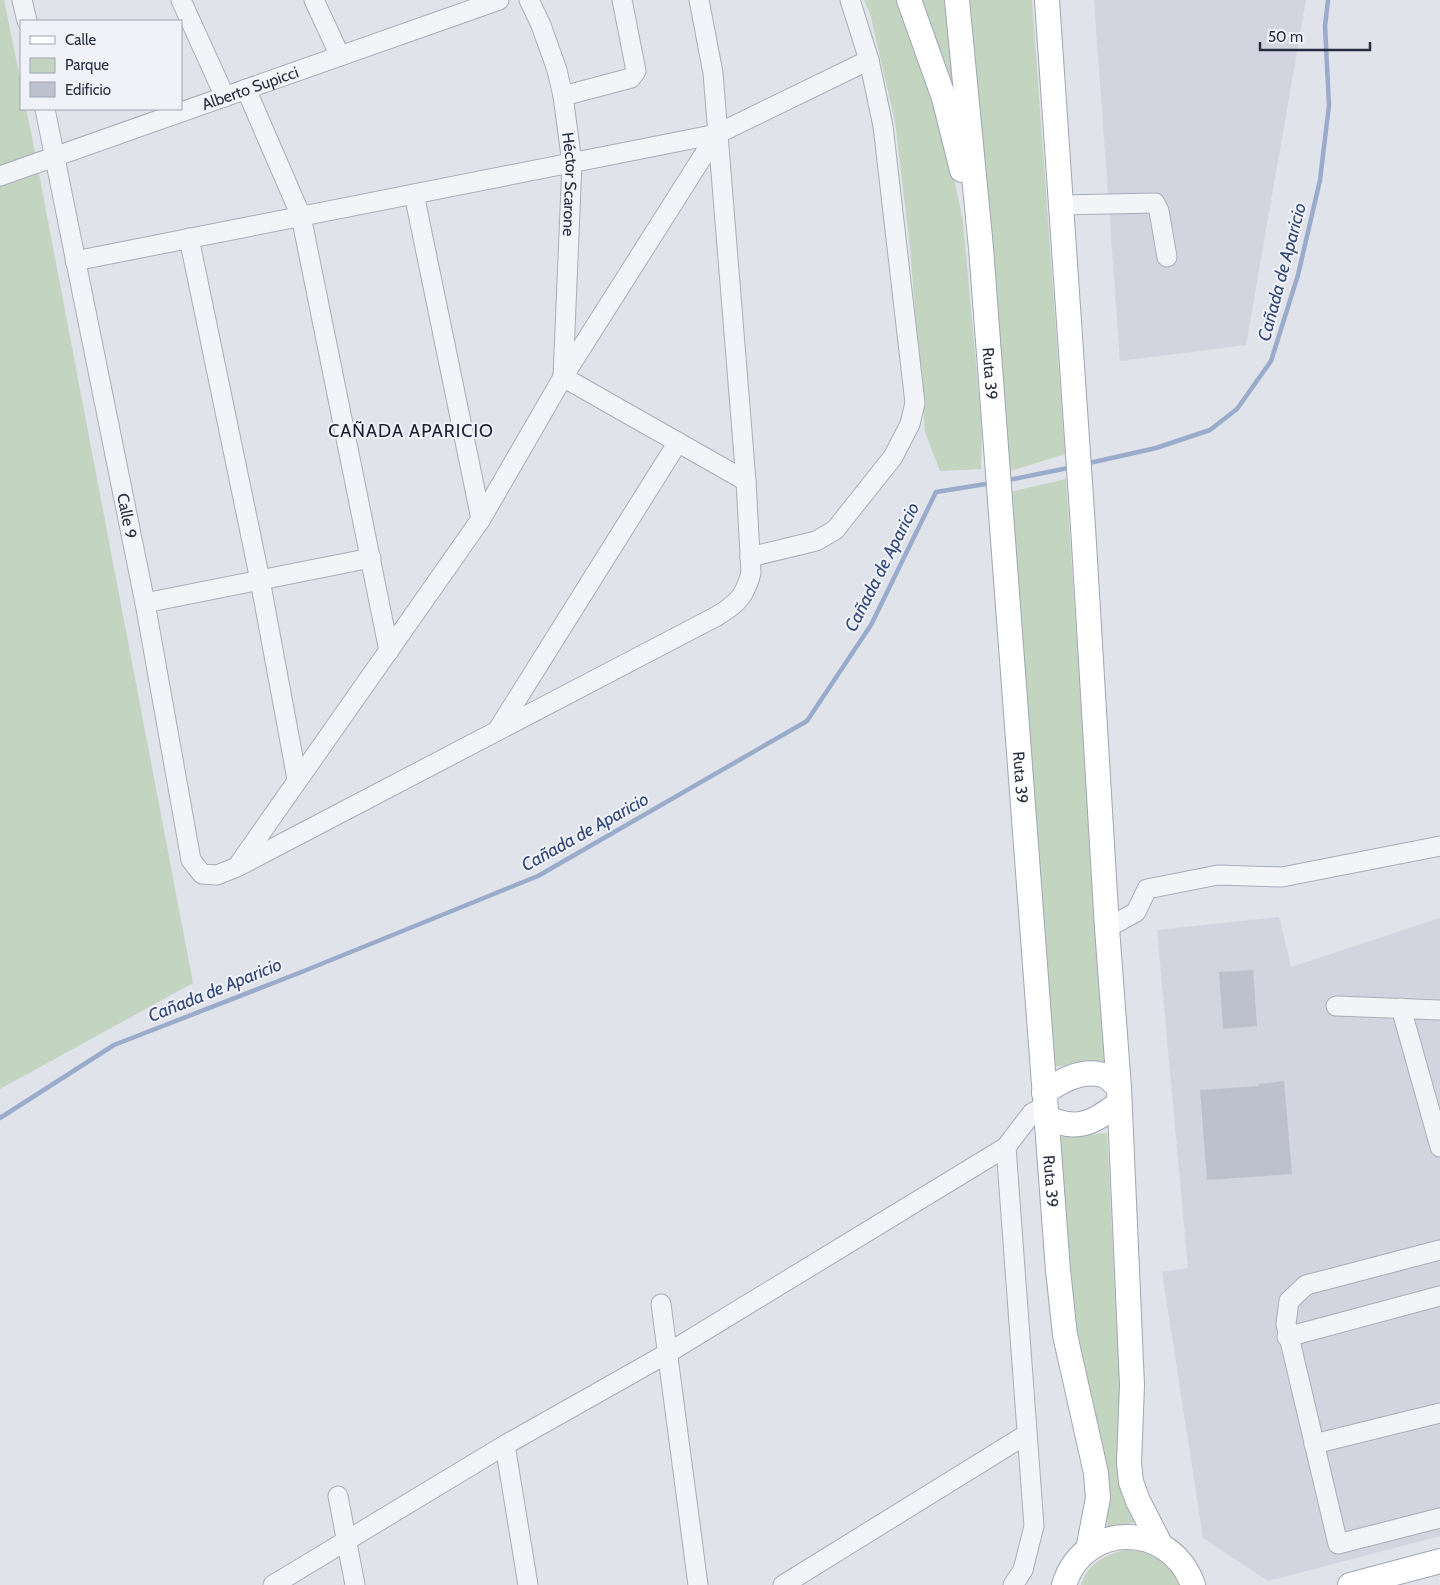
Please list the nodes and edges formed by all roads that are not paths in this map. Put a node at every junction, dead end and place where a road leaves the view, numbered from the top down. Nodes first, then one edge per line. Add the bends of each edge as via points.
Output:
1 (22, 0) edge
2 (180, 0) edge
3 (314, 0) edge
4 (499, 0) edge
5 (528, 0) edge
6 (622, 0) edge
7 (699, 0) edge
8 (850, 0) edge
9 (909, 0) edge
10 (957, 0) edge
11 (1047, 0) edge
12 (27, 20) edge
13 (340, 56) junction
14 (869, 60) junction
15 (246, 89) junction
16 (563, 96) junction
17 (225, 97) junction
18 (45, 110) edge
19 (717, 134) junction
20 (54, 155) junction
21 (572, 163) junction
22 (0, 176) edge
23 (414, 194) junction
24 (1061, 205) junction
25 (302, 216) junction
26 (189, 238) junction
27 (981, 248) junction
28 (1167, 257) dead end
29 (75, 261) junction
30 (563, 377) junction
31 (678, 442) junction
32 (746, 481) junction
33 (481, 519) junction
34 (750, 557) junction
35 (371, 558) junction
36 (260, 580) junction
37 (145, 603) junction
38 (389, 651) junction
39 (496, 731) junction
40 (297, 779) junction
41 (1440, 846) edge
42 (237, 867) junction
43 (1107, 928) junction
44 (1336, 1006) dead end
45 (1401, 1008) junction
46 (1440, 1010) edge
47 (1119, 1095) junction
48 (1045, 1105) junction
49 (1440, 1146) edge
50 (1006, 1147) junction
51 (1440, 1250) edge
52 (1440, 1296) edge
53 (662, 1304) dead end
54 (1287, 1337) junction
55 (668, 1353) junction
56 (1440, 1413) edge
57 (1027, 1434) junction
58 (1314, 1444) junction
59 (505, 1445) junction
60 (338, 1496) dead end
61 (1440, 1518) edge
62 (347, 1541) junction
63 (1160, 1544) junction
64 (1088, 1550) junction
65 (1181, 1561) junction
66 (1440, 1561) edge
67 (1064, 1584) edge
68 (273, 1585) edge
69 (355, 1585) edge
70 (528, 1585) edge
71 (698, 1585) edge
72 (783, 1585) edge
73 (1013, 1585) edge
74 (1193, 1585) edge
75 (1203, 1585) edge
76 (1350, 1585) edge

1 - 12 street
2 - 17 street
3 - 13 street
4 - 13 street, Alberto Supicci
5 - 16 street, Héctor Scarone via 541,25
6 - 16 street via 636,72 631,78
7 - 19 street via 713,73
8 - 14 street
9 - 27 main road via 944,98
10 - 27 main road, Ruta 39
11 - 24 main road
13 - 15 street, Alberto Supicci
14 - 19 street
14 - 34 street via 883,126 915,403 910,424 893,457 835,530 816,541
15 - 17 street, Alberto Supicci
15 - 25 street
16 - 21 street, Héctor Scarone
17 - 20 street, Alberto Supicci
18 - 20 street, Calle 9
19 - 21 street
19 - 30 street
19 - 32 street
20 - 22 street, Alberto Supicci
20 - 29 street, Calle 9
21 - 23 street
21 - 30 street, Héctor Scarone
23 - 25 street
23 - 33 street
24 - 28 street via 1155,203
24 - 43 main road
25 - 26 street
25 - 35 street
26 - 29 street
26 - 36 street
27 - 48 main road, Ruta 39
29 - 37 street, Calle 9
30 - 31 street
30 - 33 street
31 - 32 street
31 - 39 street
32 - 34 street
33 - 38 street
34 - 39 street via 751,573 747,588 735,605
35 - 36 street
35 - 38 street
36 - 37 street
36 - 40 street
37 - 42 street, Calle 9 via 191,860 202,874 217,875
38 - 40 street
39 - 42 street
40 - 42 street
41 - 43 street via 1282,877 1218,875 1148,889 1136,912
43 - 47 main road
44 - 45 street
45 - 46 street
45 - 49 street
47 - 48 main road via 1100,1118 1082,1124 1061,1125
47 - 48 main road via 1104,1075 1083,1075 1063,1079
47 - 63 main road via 1132,1385 1129,1463 1138,1501
48 - 50 street via 1032,1113
48 - 64 main road, Ruta 39 via 1065,1335 1096,1473 1098,1498
50 - 55 street
50 - 57 street
51 - 54 street via 1306,1285 1289,1301
52 - 54 street
53 - 55 street
54 - 58 street
55 - 59 street
55 - 71 street
56 - 58 street
57 - 72 street
57 - 73 street via 1034,1526 1023,1570
58 - 61 street via 1338,1544
59 - 62 street
59 - 70 street
60 - 62 street
62 - 68 street
62 - 69 street
63 - 64 main road via 1123,1536
63 - 65 main road
64 - 67 main road
65 - 74 main road
65 - 75 main road
66 - 76 main road

